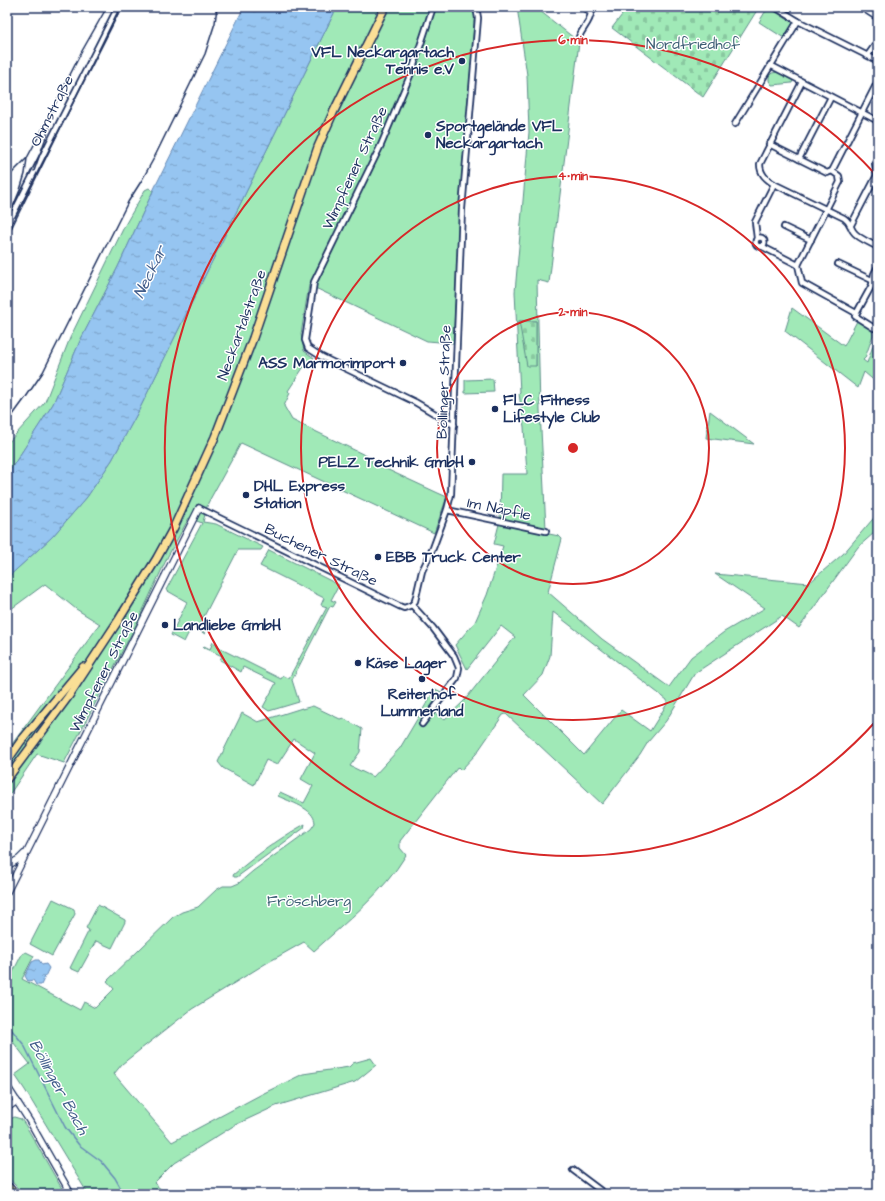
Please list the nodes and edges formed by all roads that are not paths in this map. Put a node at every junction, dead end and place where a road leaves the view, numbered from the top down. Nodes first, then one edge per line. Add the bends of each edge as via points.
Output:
1 (118, 7) edge
2 (385, 7) edge
3 (433, 7) edge
4 (476, 7) edge
5 (583, 7) edge
6 (595, 7) edge
7 (775, 7) edge
8 (861, 7) edge
9 (591, 13) junction
10 (878, 18) edge
11 (798, 21) junction
12 (580, 37) dead end
13 (878, 41) edge
14 (868, 55) junction
15 (878, 61) edge
16 (770, 65) junction
17 (878, 81) edge
18 (802, 82) junction
19 (831, 97) junction
20 (861, 112) junction
21 (878, 121) edge
22 (735, 124) dead end
23 (769, 144) junction
24 (878, 158) edge
25 (799, 159) junction
26 (832, 170) junction
27 (774, 184) junction
28 (827, 210) junction
29 (851, 225) junction
30 (7, 226) edge
31 (784, 227) dead end
32 (811, 240) junction
33 (878, 247) edge
34 (838, 264) dead end
35 (798, 265) junction
36 (878, 266) edge
37 (873, 280) junction
38 (878, 282) edge
39 (856, 313) junction
40 (874, 328) dead end
41 (454, 424) junction
42 (199, 508) joint
43 (447, 510) junction
44 (546, 531) dead end
45 (412, 605) junction
46 (104, 642) junction
47 (422, 724) dead end
48 (7, 761) edge
49 (7, 779) edge
50 (30, 846) junction
51 (7, 866) edge
52 (7, 892) edge
53 (7, 1086) edge
54 (17, 1101) junction
55 (7, 1108) edge
56 (573, 1170) dead end
57 (7, 1186) edge
58 (7, 1192) edge
59 (9, 1194) edge
60 (14, 1194) edge
61 (71, 1194) edge
62 (605, 1194) edge

1 - 30 street, Ohmstraße
2 - 46 main road, Neckartalstraße via 318,147 253,338 215,437 174,527
3 - 41 street, Wimpfener Straße via 412,71 382,145 314,282 305,340 308,348 317,355 415,402
4 - 41 street, Böllinger Straße via 478,18 462,217
5 - 9 street
6 - 9 street
7 - 11 street
8 - 10 street
9 - 12 street
11 - 14 street
11 - 16 street
13 - 14 street
14 - 15 street
16 - 18 street
16 - 22 street
17 - 20 street
18 - 19 street
18 - 23 street
19 - 20 street
19 - 25 street
20 - 21 street
20 - 26 street
23 - 25 street
23 - 27 street via 760,168 764,176
24 - 29 street via 875,163 877,175
25 - 26 street via 827,173
26 - 28 street via 839,176 840,182
27 - 28 street
27 - 35 street via 755,222 757,238 764,239 765,243 761,246
28 - 29 street via 844,218
28 - 32 street
29 - 33 street via 853,232
31 - 32 street
32 - 35 street
34 - 37 street
35 - 39 street via 802,283
36 - 37 street
37 - 38 street
37 - 39 street
39 - 40 street via 855,316
41 - 43 street, Böllinger Straße via 451,494
42 - 45 street, Buchener Straße via 394,604 404,608
42 - 50 street, Wimpfener Straße
43 - 44 street, Im Näpfle
43 - 45 street, Böllinger Straße via 422,571
45 - 47 street via 454,656 459,668 457,678
46 - 48 main road, Neckartalstraße
46 - 49 main road, Neckartalstraße via 68,697
50 - 51 street, Wimpfener Straße via 20,859
50 - 52 street, Wimpfener Straße
53 - 54 street
54 - 55 street
54 - 61 street
56 - 62 street
57 - 60 highway
58 - 59 highway

